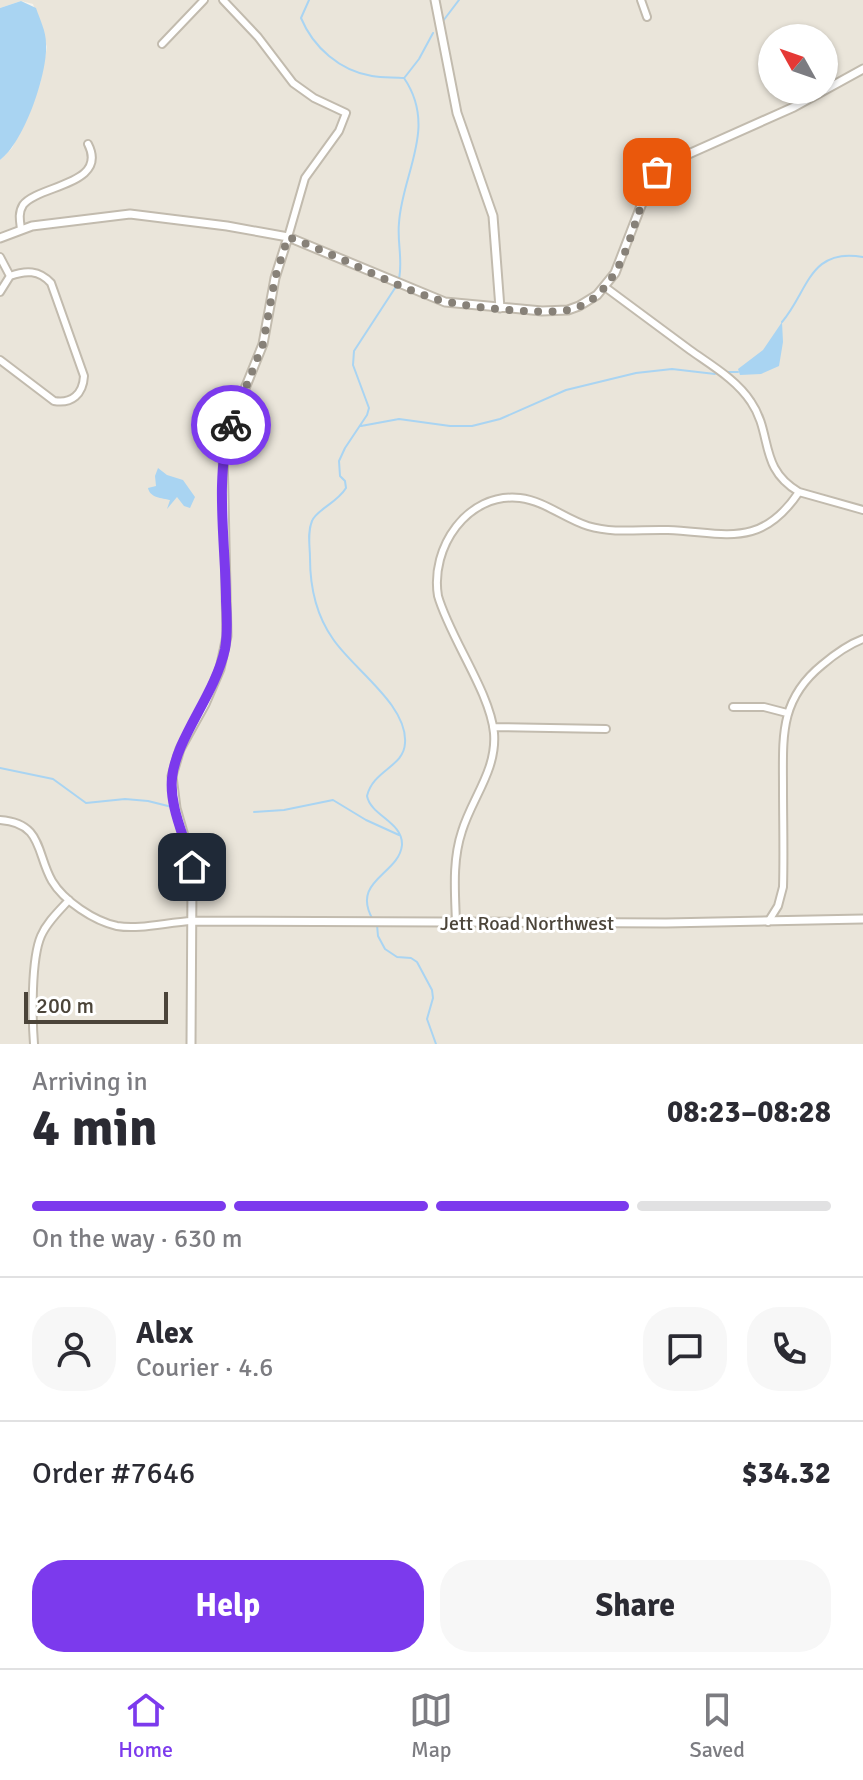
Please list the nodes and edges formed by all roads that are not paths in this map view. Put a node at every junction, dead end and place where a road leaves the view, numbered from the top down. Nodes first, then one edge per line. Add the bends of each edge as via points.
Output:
1 (204, 0) edge
2 (223, 0) edge
3 (435, 0) edge
4 (641, 0) edge
5 (647, 17) dead end
6 (162, 44) dead end
7 (863, 69) edge
8 (88, 144) dead end
9 (21, 229) junction
10 (288, 237) junction
11 (0, 238) edge
12 (0, 257) edge
13 (10, 276) junction
14 (605, 287) junction
15 (0, 292) edge
16 (500, 308) junction
17 (0, 360) edge
18 (799, 492) junction
19 (863, 510) edge
20 (863, 639) edge
21 (733, 707) dead end
22 (787, 713) junction
23 (493, 727) junction
24 (606, 729) dead end
25 (0, 820) edge
26 (69, 900) junction
27 (863, 919) edge
28 (192, 921) junction
29 (768, 922) junction
30 (456, 923) junction
31 (34, 1044) edge
32 (191, 1044) edge

1 - 6 street
2 - 10 street via 293,83 346,113 305,178
3 - 16 street via 457,113 493,216
4 - 5 street
7 - 14 street via 794,107 664,165 651,180 623,258
8 - 9 street via 91,158 85,172 26,202
9 - 10 street via 130,214
9 - 11 street
10 - 16 street via 445,302
10 - 28 street via 263,344 223,451 225,651 172,776 192,867
12 - 13 street
13 - 15 street
13 - 17 street via 36,272 51,283 84,383 71,400 54,401
14 - 16 street via 589,302 568,310
14 - 18 street via 746,395 757,411 771,464
18 - 19 street
18 - 23 street via 769,523 727,536 601,529 520,498 495,500 472,512 443,548 436,584
20 - 22 street via 811,673
21 - 22 street
22 - 29 street via 783,887
23 - 24 street
23 - 30 street via 491,765 458,848
25 - 26 street via 17,823 35,837 52,880
26 - 28 street via 118,926
26 - 31 street via 45,928 37,947
27 - 29 street, Jett Road Northwest
28 - 30 street, Jett Road Northwest
28 - 32 street
29 - 30 street, Jett Road Northwest

